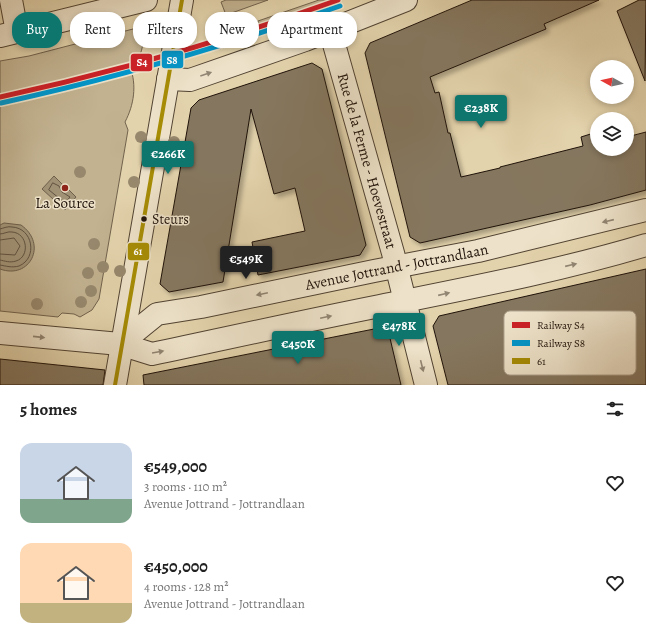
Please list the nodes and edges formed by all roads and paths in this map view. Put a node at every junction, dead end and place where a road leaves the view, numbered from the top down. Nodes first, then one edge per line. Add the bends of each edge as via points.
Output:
1 (11, 0) edge
2 (146, 0) edge
3 (182, 0) edge
4 (406, 0) edge
5 (357, 19) edge
6 (9, 34) edge
7 (280, 48) edge
8 (335, 48) edge
9 (168, 79) junction
10 (646, 210) edge
11 (646, 245) edge
12 (397, 267) junction
13 (406, 301) junction
14 (0, 333) edge
15 (120, 344) junction
16 (115, 385) edge
17 (426, 385) edge

1 - 6 street
2 - 6 street
3 - 9 street
4 - 5 street
9 -> 7 street via 190,80
8 - 12 street, Rue de la Ferme - Hoevestraat
9 - 15 street
10 -> 12 street, Avenue Jottrand - Jottrandlaan via 486,250
13 -> 11 street via 602,258
12 - 13 street, Rue de la Ferme - Hoevestraat
12 -> 15 street, Avenue Jottrand - Jottrandlaan via 157,314
15 -> 13 street via 152,354
13 -> 17 street, Rue de la Ferme - Hoevestraat
14 -> 15 street
15 - 16 street

